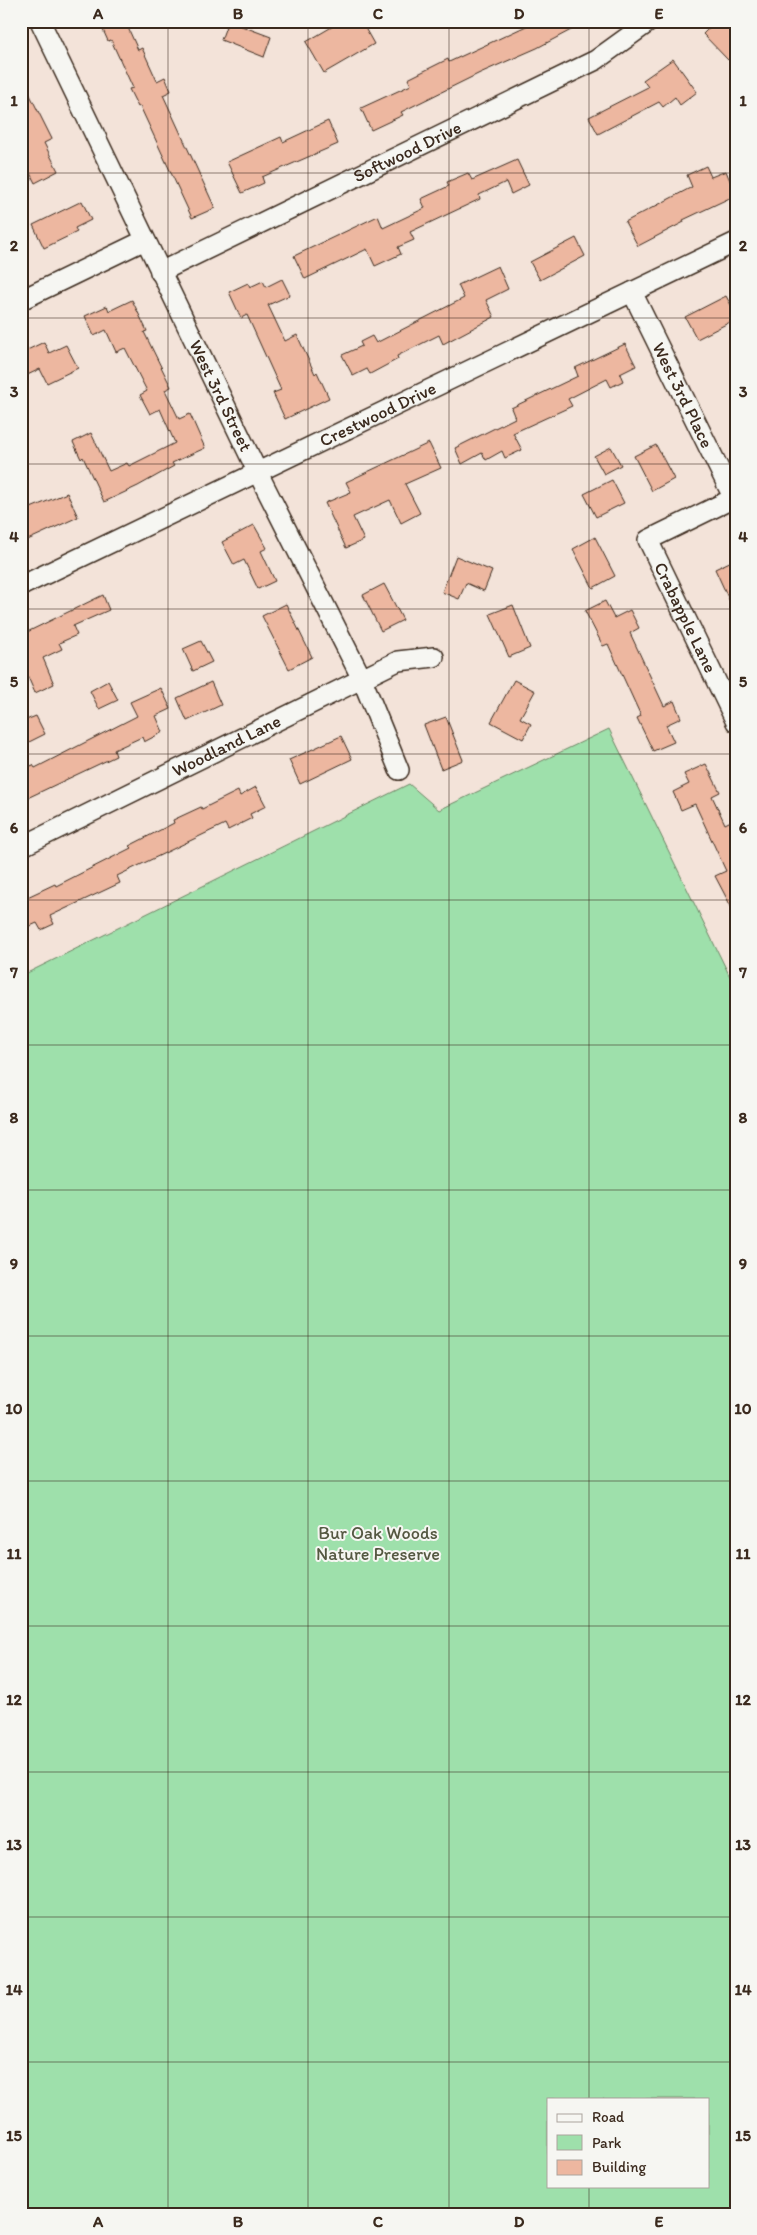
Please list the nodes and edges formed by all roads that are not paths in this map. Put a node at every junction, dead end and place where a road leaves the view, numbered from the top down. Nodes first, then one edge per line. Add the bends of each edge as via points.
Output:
1 (40, 21) edge
2 (650, 21) edge
3 (144, 240) junction
4 (736, 242) edge
5 (160, 272) junction
6 (632, 292) junction
7 (21, 300) edge
8 (257, 471) junction
9 (735, 498) edge
10 (21, 586) edge
11 (434, 657) dead end
12 (362, 679) junction
13 (736, 722) edge
14 (399, 770) dead end
15 (21, 847) edge

1 - 3 street, West 3rd Street
2 - 5 street, Softwood Drive via 596,60
3 - 5 street, West 3rd Street
3 - 7 street
4 - 6 street, Crestwood Drive
5 - 8 street, West 3rd Street
6 - 8 street, Crestwood Drive
6 - 9 street, West 3rd Place
8 - 10 street, Crestwood Drive
8 - 12 street, West 3rd Street
9 - 13 street, Crabapple Lane via 648,540
11 - 12 street, Woodland Lane via 398,661
12 - 14 street, West 3rd Street
12 - 15 street, Woodland Lane

